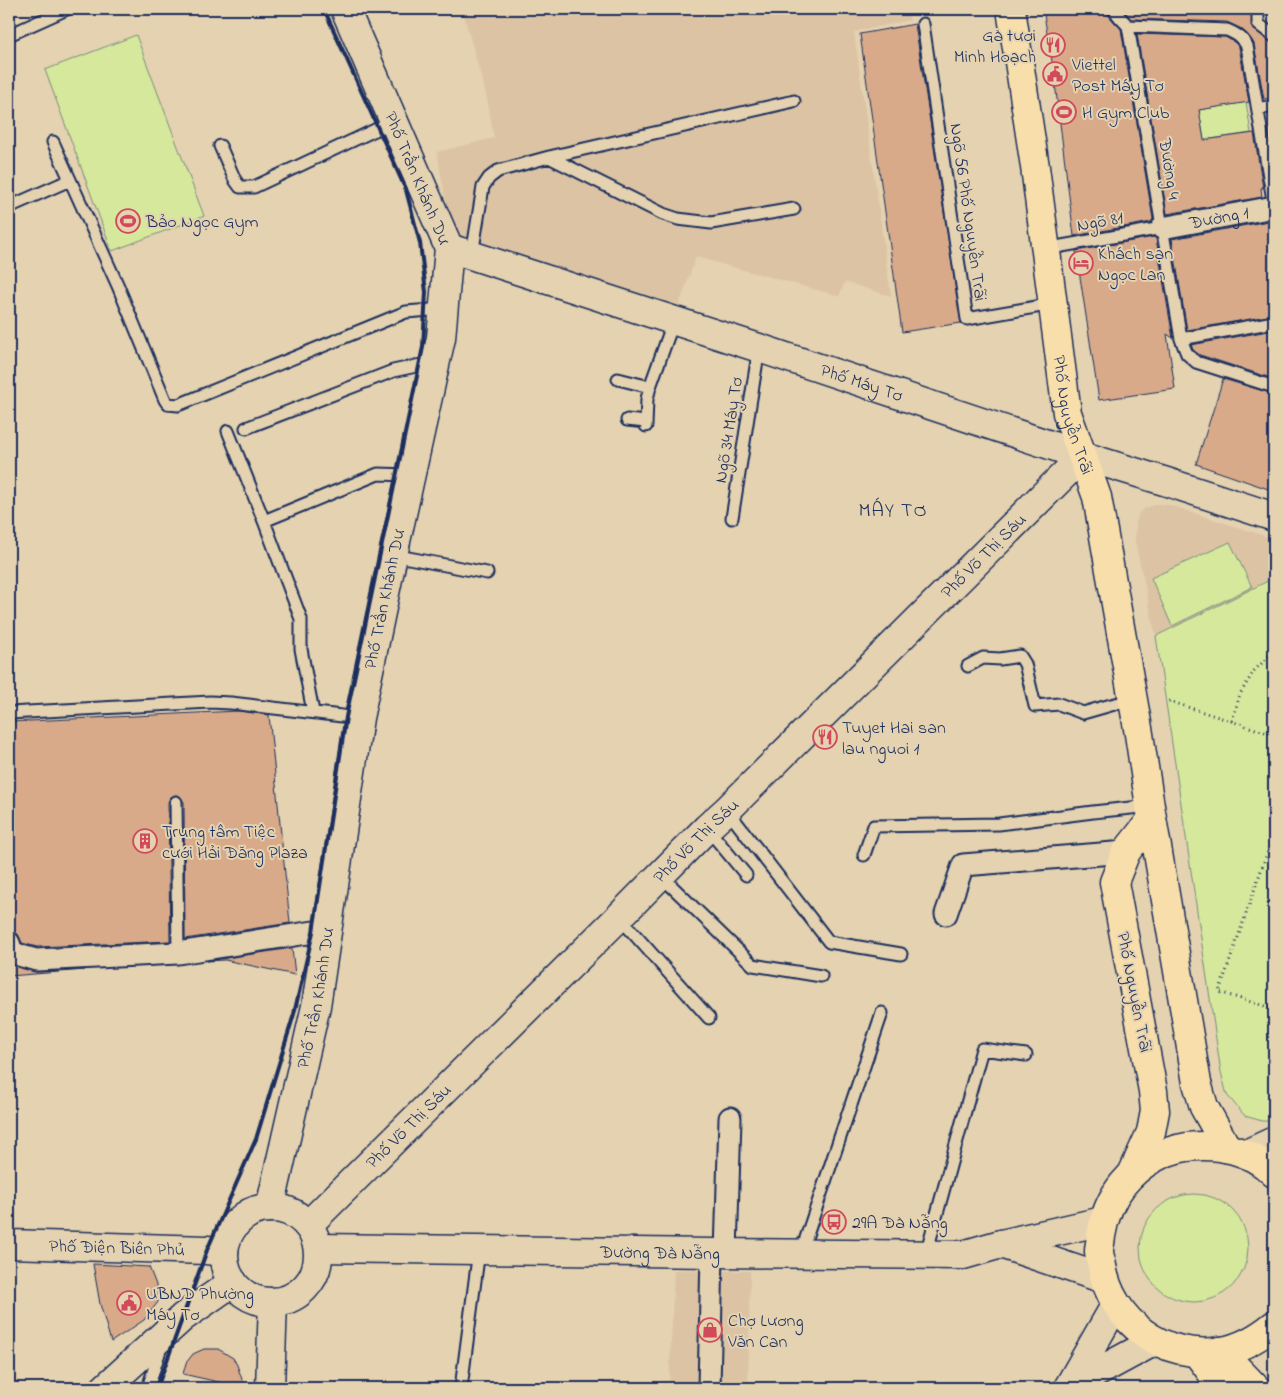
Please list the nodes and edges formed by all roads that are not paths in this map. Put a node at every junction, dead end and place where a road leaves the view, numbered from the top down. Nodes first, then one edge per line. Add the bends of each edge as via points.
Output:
1 (67, 9) edge
2 (345, 9) edge
3 (1011, 9) edge
4 (1113, 9) edge
5 (1258, 9) edge
6 (923, 24) dead end
7 (1128, 26) junction
8 (9, 35) edge
9 (1274, 36) edge
10 (794, 101) dead end
11 (1274, 106) edge
12 (1258, 109) junction
13 (394, 121) junction
14 (53, 142) dead end
15 (220, 146) dead end
16 (549, 157) junction
17 (70, 180) junction
18 (9, 207) edge
19 (1274, 207) edge
20 (794, 209) dead end
21 (1162, 228) junction
22 (1045, 249) junction
23 (460, 251) junction
24 (1053, 304) junction
25 (443, 309) junction
26 (674, 320) junction
27 (1274, 322) edge
28 (1181, 339) junction
29 (759, 348) junction
30 (435, 362) junction
31 (618, 379) dead end
32 (650, 386) junction
33 (1274, 387) edge
34 (627, 420) dead end
35 (246, 428) dead end
36 (228, 431) dead end
37 (1083, 456) junction
38 (410, 474) junction
39 (732, 518) dead end
40 (1274, 518) edge
41 (264, 520) junction
42 (393, 555) junction
43 (487, 573) dead end
44 (968, 666) dead end
45 (1132, 700) junction
46 (313, 712) junction
47 (9, 713) edge
48 (359, 718) junction
49 (176, 802) dead end
50 (727, 810) junction
51 (1151, 812) junction
52 (707, 828) junction
53 (1126, 852) junction
54 (864, 855) dead end
55 (746, 875) dead end
56 (660, 876) junction
57 (946, 914) dead end
58 (619, 917) junction
59 (327, 930) junction
60 (9, 942) edge
61 (178, 953) junction
62 (901, 954) dead end
63 (821, 976) dead end
64 (882, 1013) dead end
65 (709, 1018) dead end
66 (1026, 1055) dead end
67 (730, 1118) dead end
68 (1274, 1141) edge
69 (1236, 1151) junction
70 (1133, 1172) junction
71 (1274, 1173) edge
72 (270, 1208) junction
73 (1103, 1221) junction
74 (313, 1236) junction
75 (9, 1244) edge
76 (1001, 1244) junction
77 (479, 1250) junction
78 (224, 1252) junction
79 (719, 1253) junction
80 (803, 1253) junction
81 (926, 1254) junction
82 (1104, 1280) junction
83 (233, 1282) junction
84 (273, 1302) junction
85 (1116, 1304) junction
86 (1274, 1325) edge
87 (164, 1335) junction
88 (1155, 1341) junction
89 (1209, 1352) junction
90 (106, 1388) edge
91 (148, 1388) edge
92 (270, 1388) edge
93 (461, 1388) edge
94 (709, 1388) edge
95 (1223, 1388) edge
96 (1256, 1388) edge

1 - 8 lane
2 - 13 street, Phố Trần Khánh Dư
3 - 22 main road, Phố Nguyễn Trãi
4 - 7 lane
5 - 9 lane via 1258,24
6 - 24 lane, Ngõ 56 Phố Nguyễn Trãi via 968,319
7 - 12 lane via 1227,30 1237,34 1247,46
7 - 21 lane, Đường 4
10 - 16 lane
11 - 12 lane
12 - 19 lane
13 - 15 lane via 254,187 240,187
13 - 23 street, Phố Trần Khánh Dư
14 - 17 lane
16 - 20 lane via 678,219 711,223
16 - 23 lane via 498,171 489,178
17 - 18 lane
17 - 25 lane via 168,404 178,405 406,312
19 - 21 street, Đường 1
21 - 22 lane, Ngõ 81
21 - 28 lane, Đường 4
22 - 24 main road, Phố Nguyễn Trãi
23 - 25 street, Phố Trần Khánh Dư
23 - 26 street, Phố Máy Tơ
24 - 37 main road, Phố Nguyễn Trãi via 1068,413
25 - 30 street, Phố Trần Khánh Dư
26 - 29 street, Phố Máy Tơ
26 - 32 lane
27 - 28 lane
28 - 33 lane via 1187,354 1196,362
29 - 37 street, Phố Máy Tơ
29 - 39 lane, Ngõ 34 Máy Tơ
30 - 35 lane via 393,371
30 - 38 street, Phố Trần Khánh Dư
31 - 32 lane
32 - 34 lane via 646,424
36 - 41 lane
37 - 40 street, Phố Máy Tơ
37 - 45 main road, Phố Nguyễn Trãi via 1097,497
37 - 50 street, Phố Võ Thị Sáu
38 - 41 lane via 378,474
38 - 42 street, Phố Trần Khánh Dư
41 - 46 lane via 301,619 301,649
42 - 43 lane
42 - 48 street, Phố Trần Khánh Dư
44 - 45 lane via 983,658 1020,656 1035,706 1058,704 1084,713
45 - 51 main road, Phố Nguyễn Trãi
46 - 47 lane via 210,702
46 - 48 lane
48 - 59 street, Phố Trần Khánh Dư
49 - 61 lane
50 - 52 street, Phố Võ Thị Sáu
50 - 62 lane via 829,942
51 - 53 main road, Phố Nguyễn Trãi
51 - 54 lane via 1094,812 999,824 874,826
51 - 69 main road, Phố Nguyễn Trãi via 1197,1083 1204,1107
52 - 55 lane
52 - 56 street, Phố Võ Thị Sáu
53 - 57 street via 963,865
53 - 70 main road, Phố Nguyễn Trãi via 1114,882 1155,1111 1151,1132
56 - 58 street, Phố Võ Thị Sáu
56 - 63 lane via 753,965
58 - 65 lane
58 - 74 street, Phố Võ Thị Sáu
59 - 61 street
59 - 72 street, Phố Trần Khánh Dư via 316,1006
60 - 61 street via 12,952 36,960
64 - 80 lane
66 - 81 lane via 982,1049
67 - 79 street
68 - 69 street
69 - 70 main road via 1202,1145 1177,1148 1153,1158
69 - 71 main road
70 - 73 main road via 1114,1195
72 - 74 street via 291,1212 300,1218
72 - 78 street via 260,1209 240,1219 228,1236
73 - 76 street, Đường Đà Nẵng
73 - 82 main road via 1099,1250
74 - 77 street, Đường Đà Nẵng
74 - 84 street via 318,1260 315,1273 298,1294
75 - 78 street, Phố Điện Biên Phủ
76 - 81 street, Đường Đà Nẵng via 963,1254
76 - 82 street
77 - 79 street, Đường Đà Nẵng
77 - 93 lane
78 - 83 street via 226,1270
79 - 80 street, Đường Đà Nẵng
79 - 94 street
80 - 81 street, Đường Đà Nẵng
82 - 85 main road
83 - 84 street via 244,1293 258,1300
83 - 87 street via 183,1317
84 - 92 street
85 - 88 main road via 1133,1325
85 - 88 street via 1068,1388
86 - 89 main road via 1242,1346
87 - 90 street
87 - 91 lane
88 - 89 main road via 1175,1349
89 - 95 main road
89 - 96 main road

